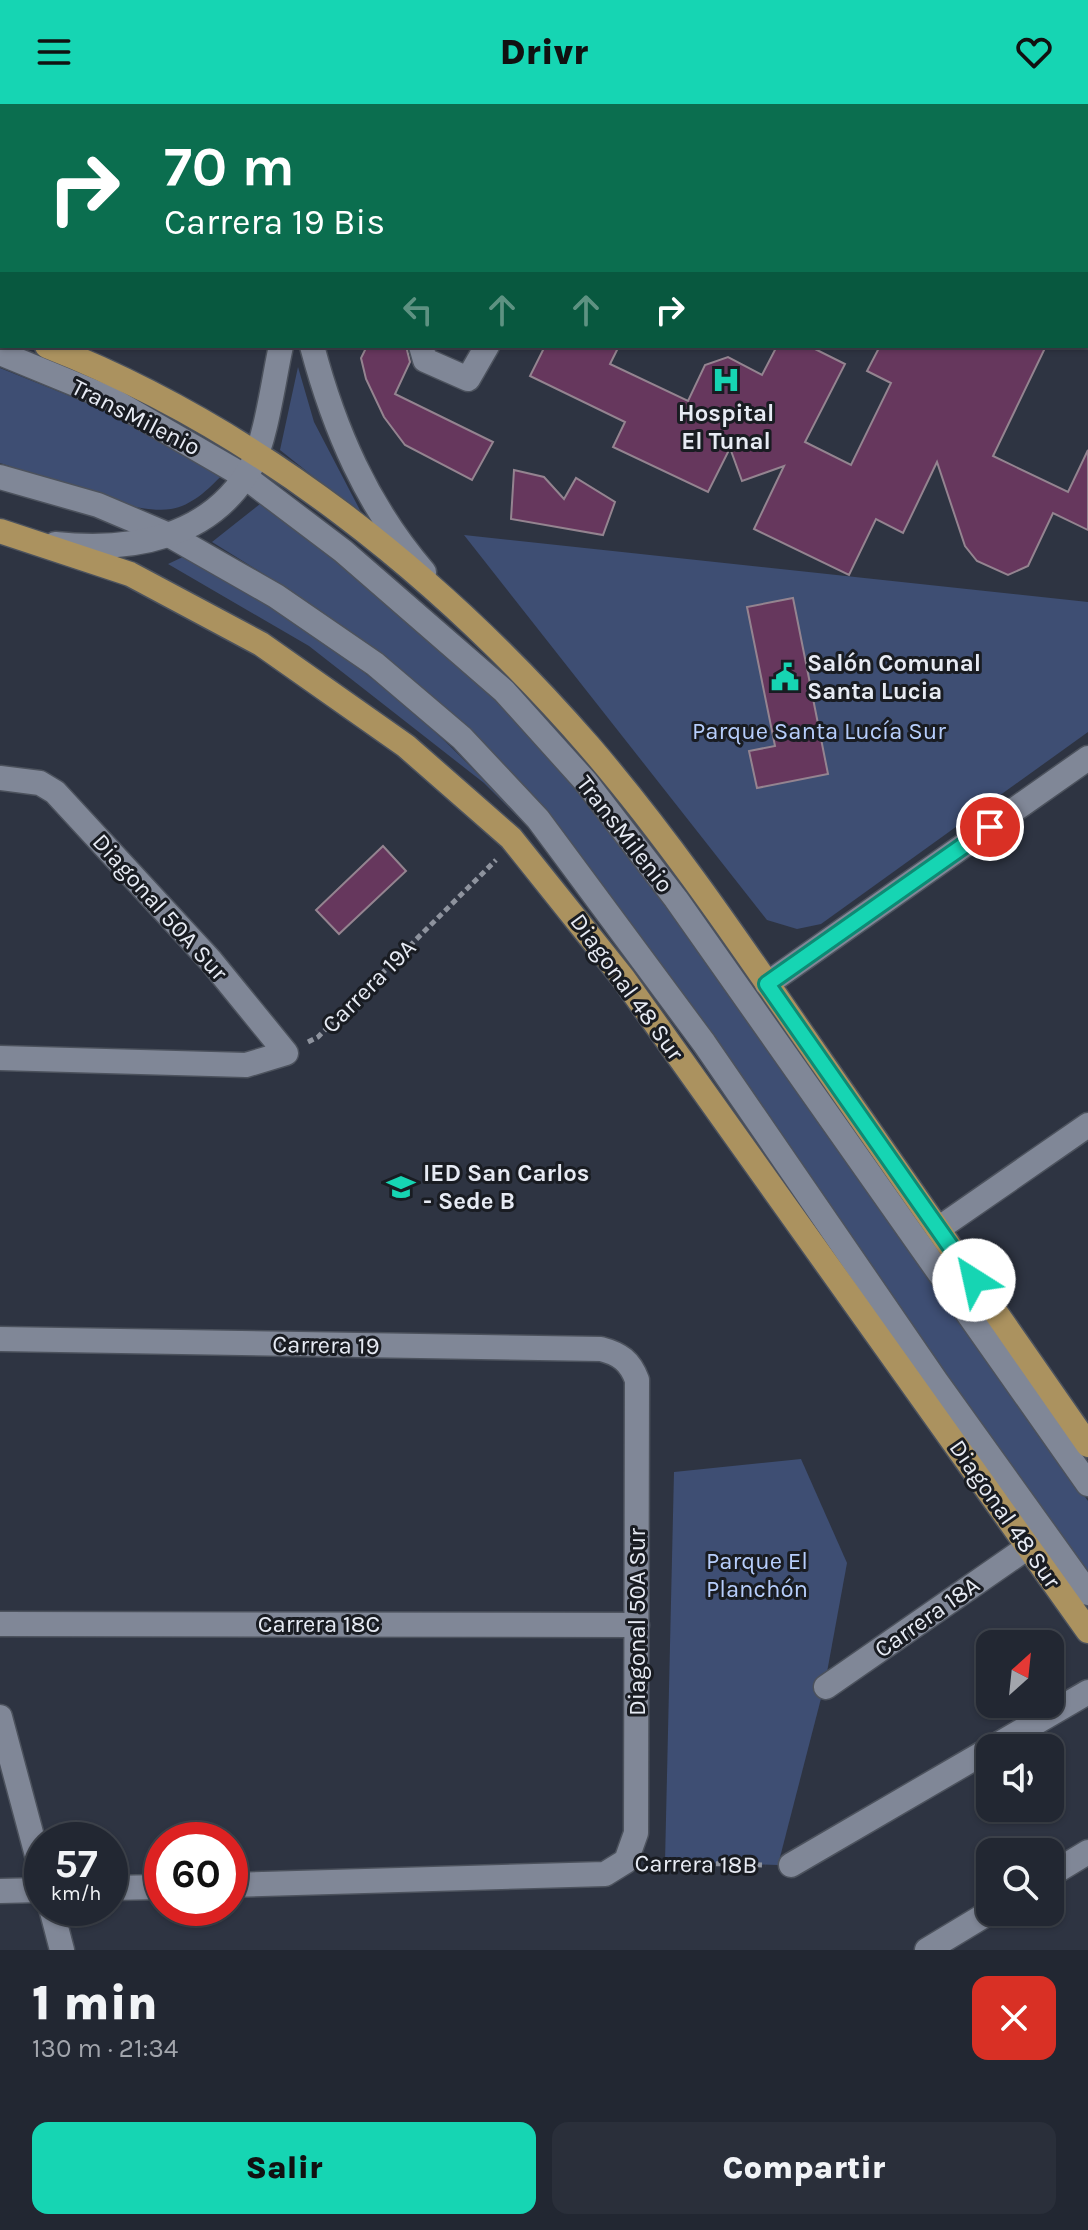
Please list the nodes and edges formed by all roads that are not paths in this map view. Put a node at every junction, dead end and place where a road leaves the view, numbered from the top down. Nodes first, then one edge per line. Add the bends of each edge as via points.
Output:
1 (52, 348) edge
2 (281, 348) edge
3 (313, 348) edge
4 (422, 348) edge
5 (486, 348) edge
6 (0, 353) edge
7 (257, 451) junction
8 (244, 476) junction
9 (0, 477) edge
10 (0, 531) edge
11 (171, 536) junction
12 (41, 542) junction
13 (444, 595) junction
14 (1088, 758) edge
15 (10, 778) edge
16 (767, 984) junction
17 (0, 1058) edge
18 (1088, 1125) edge
19 (938, 1229) junction
20 (0, 1339) edge
21 (637, 1380) joint
22 (1088, 1445) edge
23 (1088, 1484) edge
24 (1028, 1547) junction
25 (1088, 1593) edge
26 (0, 1624) edge
27 (637, 1625) junction
28 (1088, 1631) edge
29 (826, 1687) dead end
30 (1088, 1692) edge
31 (0, 1717) edge
32 (1017, 1734) edge
33 (976, 1758) edge
34 (28, 1822) edge
35 (1088, 1852) edge
36 (626, 1861) joint
37 (791, 1865) road end
38 (1064, 1867) edge
39 (248, 1884) edge
40 (24, 1890) edge
41 (0, 1891) edge
42 (976, 1920) edge
43 (56, 1926) edge
44 (62, 1950) edge
45 (927, 1950) edge

1 - 7 main road via 126,379
2 - 7 street
3 - 13 street via 329,408 357,471 407,553
4 - 5 street via 425,360 464,379 472,376
6 - 8 street, TransMilenio via 109,398
7 - 8 street
7 - 13 main road
8 - 11 street via 212,511
8 - 23 street, TransMilenio via 461,651 586,782 748,998
9 - 11 street via 98,505
10 - 12 main road, Diagonal 48 Sur
11 - 12 street via 91,548
11 - 25 street via 276,596 375,664 462,738 538,819 704,1043
12 - 24 main road, Diagonal 48 Sur via 130,574 261,644 406,746 514,842 623,978
13 - 16 main road via 591,749
14 - 16 street
15 - 17 street, Diagonal 50A Sur via 55,792 211,961 286,1053 246,1065
16 - 19 main road
18 - 19 street
19 - 22 main road
20 - 21 street, Carrera 19 via 601,1349 631,1365
21 - 27 street, Diagonal 50A Sur
24 - 28 main road, Diagonal 48 Sur
24 - 29 street, Carrera 18A
26 - 27 street, Carrera 18C
27 - 36 street, Diagonal 50A Sur via 636,1833
30 - 32 street, Carrera 18B
31 - 34 street
33 - 37 street, Carrera 18B
35 - 38 street
36 - 39 street, Carrera 18B via 605,1874
40 - 41 street
42 - 45 street
43 - 44 street

